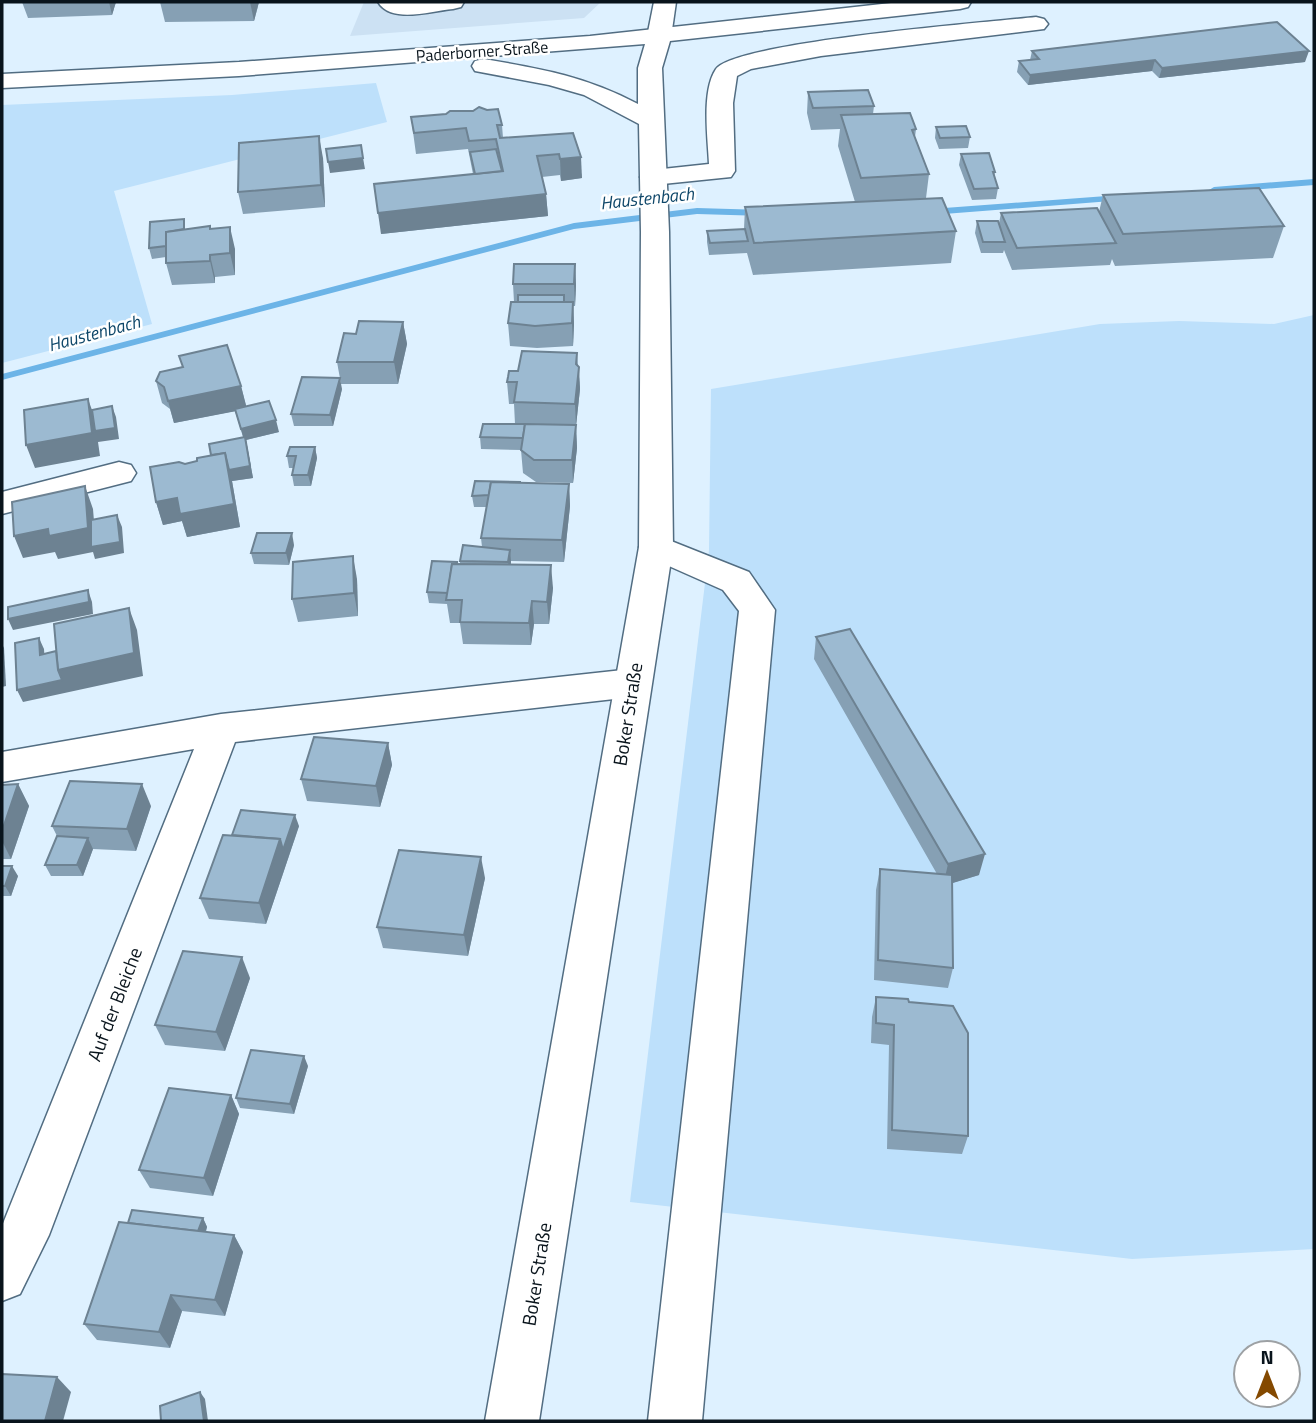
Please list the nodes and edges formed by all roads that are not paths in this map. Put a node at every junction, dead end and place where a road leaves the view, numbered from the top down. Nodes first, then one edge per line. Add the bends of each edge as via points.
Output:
1 (389, 2) edge
2 (453, 2) edge
3 (666, 2) edge
4 (960, 2) edge
5 (1036, 24) dead end
6 (659, 37) junction
7 (409, 57) junction
8 (2, 81) edge
9 (650, 120) junction
10 (654, 202) junction
11 (119, 473) dead end
12 (2, 503) edge
13 (656, 547) junction
14 (632, 682) junction
15 (221, 729) junction
16 (2, 767) edge
17 (2, 1276) edge
18 (512, 1421) edge
19 (675, 1421) edge

1 - 2 main road via 401,8
3 - 6 main road, Boker Straße
4 - 6 main road, Paderborner Straße
5 - 10 main road via 787,54 734,65 722,80 722,171
6 - 7 main road, Paderborner Straße
6 - 9 main road, Boker Straße via 650,68
7 - 8 main road, Paderborner Straße
7 - 9 main road via 553,78 593,90
9 - 10 main road, Boker Straße
10 - 13 main road, Boker Straße
11 - 12 main road
13 - 14 main road, Boker Straße
13 - 19 main road via 736,581 757,610
14 - 15 main road
14 - 18 main road, Boker Straße
15 - 16 main road
15 - 17 main road, Auf der Bleiche via 24,1235

